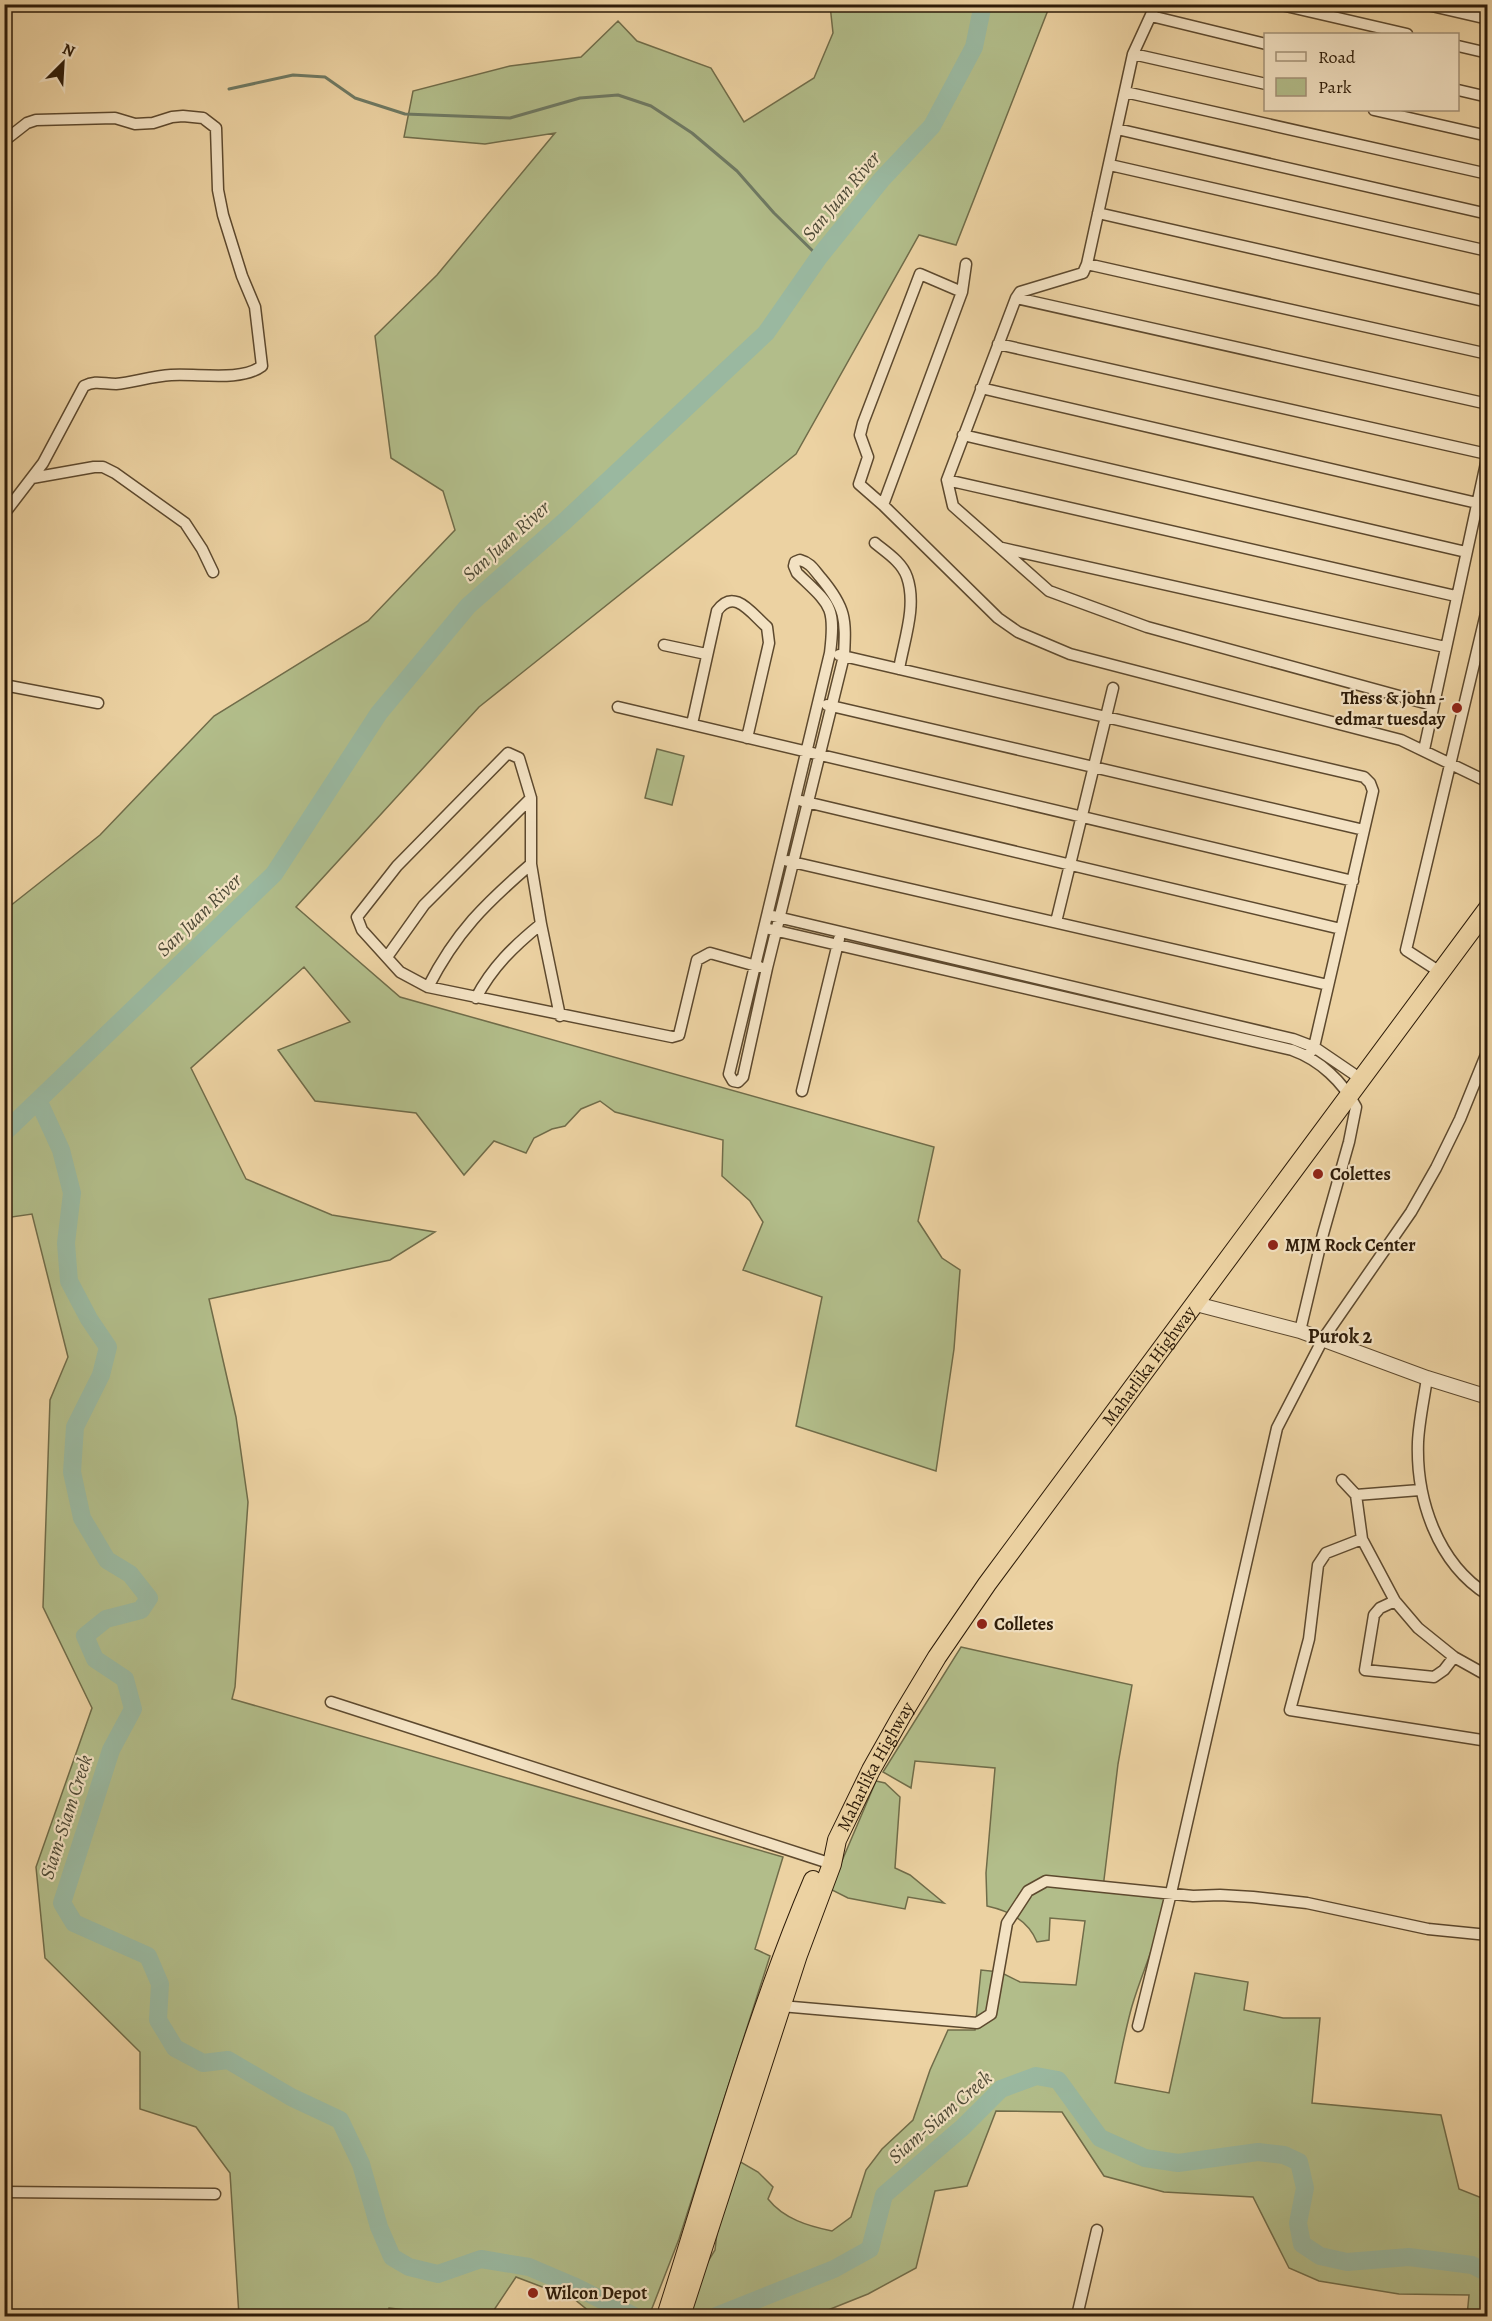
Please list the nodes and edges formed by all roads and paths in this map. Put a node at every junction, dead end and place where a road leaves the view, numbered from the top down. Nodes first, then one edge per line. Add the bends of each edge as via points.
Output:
1 (1156, 4) edge
2 (1277, 4) edge
3 (1423, 4) edge
4 (1151, 16) junction
5 (1488, 19) edge
6 (1403, 33) edge
7 (1264, 44) edge
8 (1459, 46) edge
9 (1488, 53) edge
10 (1133, 54) junction
11 (1264, 84) edge
12 (1459, 90) edge
13 (1125, 92) junction
14 (1488, 97) edge
15 (1378, 111) edge
16 (1117, 129) junction
17 (1488, 136) edge
18 (4, 141) edge
19 (1110, 165) junction
20 (1488, 174) edge
21 (1098, 213) junction
22 (1488, 214) edge
23 (1488, 251) edge
24 (966, 264) dead end
25 (1087, 264) junction
26 (962, 292) junction
27 (1016, 298) junction
28 (1488, 302) edge
29 (998, 344) junction
30 (1488, 354) edge
31 (981, 388) junction
32 (1488, 405) edge
33 (963, 435) junction
34 (1488, 454) edge
35 (32, 478) junction
36 (947, 480) junction
37 (1477, 503) junction
38 (883, 505) junction
39 (4, 514) edge
40 (875, 543) dead end
41 (999, 547) junction
42 (1466, 552) junction
43 (213, 572) dead end
44 (1456, 596) junction
45 (1488, 605) edge
46 (664, 645) dead end
47 (1445, 647) junction
48 (830, 653) junction
49 (706, 654) junction
50 (844, 656) junction
51 (899, 669) junction
52 (4, 685) edge
53 (1113, 688) dead end
54 (98, 703) dead end
55 (818, 703) junction
56 (1432, 705) junction
57 (832, 706) junction
58 (618, 707) dead end
59 (1106, 717) junction
60 (692, 724) junction
61 (747, 738) junction
62 (1424, 750) junction
63 (806, 751) junction
64 (820, 754) junction
65 (1452, 764) junction
66 (1094, 767) junction
67 (1488, 783) edge
68 (531, 798) junction
69 (795, 799) junction
70 (808, 802) junction
71 (1082, 816) junction
72 (1364, 830) junction
73 (780, 859) junction
74 (793, 862) junction
75 (531, 864) junction
76 (1070, 865) junction
77 (1353, 881) junction
78 (1488, 908) edge
79 (766, 915) junction
80 (779, 918) junction
81 (1056, 922) junction
82 (541, 924) junction
83 (763, 928) junction
84 (1341, 929) junction
85 (776, 931) junction
86 (840, 933) junction
87 (837, 945) junction
88 (387, 957) junction
89 (754, 965) junction
90 (767, 968) junction
91 (1440, 972) junction
92 (1328, 985) junction
93 (428, 987) junction
94 (476, 998) junction
95 (560, 1016) junction
96 (1488, 1050) edge
97 (1311, 1052) junction
98 (1361, 1079) junction
99 (802, 1091) dead end
100 (1350, 1095) junction
101 (1196, 1304) junction
102 (1300, 1331) junction
103 (1323, 1339) junction
104 (1427, 1378) junction
105 (1488, 1397) edge
106 (1342, 1480) dead end
107 (1420, 1490) junction
108 (1356, 1496) junction
109 (1362, 1539) junction
110 (1488, 1595) edge
111 (1395, 1601) junction
112 (1454, 1657) junction
113 (1488, 1676) edge
114 (331, 1702) dead end
115 (1488, 1741) edge
116 (827, 1861) junction
117 (1171, 1893) junction
118 (1488, 1935) edge
119 (781, 2007) junction
120 (1138, 2026) dead end
121 (4, 2192) edge
122 (215, 2194) dead end
123 (1096, 2230) dead end
124 (687, 2276) junction
125 (666, 2316) edge
126 (681, 2316) edge
127 (1077, 2316) edge

1 - 4 street
2 - 6 street
3 - 5 street
4 - 7 street
4 - 10 street
8 - 9 street
10 - 11 street
10 - 13 street
12 - 14 street
13 - 16 street
13 - 20 street
15 - 17 street
16 - 19 street
16 - 22 street
18 - 35 street via 36,120 115,118 135,124 183,116 210,122 216,128 223,216 255,307 260,336 262,366 254,372 170,375 114,384 95,381 84,386
19 - 21 street
19 - 23 street
21 - 25 street
21 - 28 street
24 - 26 street
25 - 27 street via 1083,273 1020,292
25 - 30 street
26 - 38 street
26 - 38 street via 920,274 863,423 860,435 868,457 859,484
27 - 29 street
27 - 32 street
29 - 31 street
29 - 34 street
31 - 33 street
31 - 37 street
33 - 36 street
33 - 42 street
34 - 37 street
35 - 39 street
35 - 43 street via 103,467 138,487 185,523
36 - 41 street via 953,506
36 - 44 street
37 - 42 street
38 - 62 street via 998,618 1018,632 1070,654 1401,740
40 - 51 street via 906,576 911,602
41 - 47 street
41 - 56 street via 1049,591 1147,627
42 - 44 street
44 - 47 street
45 - 65 street
46 - 49 street
47 - 56 street
48 - 50 street
48 - 50 street via 833,624 827,602 797,573 794,566 800,560 809,563 837,597 846,622
48 - 55 street
49 - 60 street
49 - 61 street via 717,611 723,603 739,602 767,627 769,643
50 - 51 street
50 - 57 street
51 - 59 street
52 - 54 street
53 - 59 street
55 - 57 street
55 - 63 street
56 - 62 street
57 - 64 street
57 - 66 street
58 - 60 street
59 - 66 street
59 - 72 street via 1364,777 1374,791
60 - 61 street
61 - 63 street
62 - 65 street
63 - 64 street
63 - 69 street
64 - 70 street
64 - 71 street
65 - 67 street
65 - 91 street via 1406,950
66 - 71 street
66 - 72 street
68 - 75 street
68 - 88 street via 424,905
68 - 88 street via 519,758 508,753 396,866 357,917 362,930
69 - 70 street
69 - 73 street
70 - 74 street
70 - 76 street
71 - 76 street
71 - 77 street
72 - 77 street
73 - 74 street
73 - 79 street
74 - 80 street
74 - 81 street
75 - 82 street
75 - 93 street via 467,924
76 - 81 street
76 - 84 street
77 - 84 street
78 - 91 highway, Maharlika Highway
79 - 80 street
79 - 83 street
80 - 85 street
80 - 86 street
81 - 92 street
82 - 94 street via 509,951
82 - 95 street
83 - 85 street
83 - 89 street
84 - 92 street
85 - 87 street
85 - 90 street
86 - 87 street
86 - 97 street via 1293,1039
87 - 97 street
87 - 99 street
88 - 93 street via 400,972
89 - 90 street
89 - 90 street via 729,1074 733,1081 742,1077
89 - 95 street via 710,954 697,960 679,1035 672,1037
91 - 98 highway, Maharlika Highway
92 - 97 street
93 - 94 street
94 - 95 street
96 - 103 street via 1460,1119 1411,1212
97 - 98 street
97 - 100 street
98 - 100 highway, Maharlika Highway
100 - 101 highway, Maharlika Highway
100 - 102 street via 1356,1107 1349,1142
101 - 102 street
101 - 116 highway, Maharlika Highway via 942,1649 879,1754
102 - 103 street
103 - 104 street
103 - 117 street via 1277,1428
104 - 105 street
104 - 107 street via 1418,1441
106 - 108 street
107 - 108 street
107 - 110 street via 1442,1550
108 - 109 street
109 - 111 street
109 - 115 street via 1326,1553 1318,1565 1309,1639 1290,1710
111 - 112 street via 1418,1628
111 - 112 street via 1374,1615 1365,1670 1434,1677
112 - 113 street
114 - 116 street
116 - 119 highway, Maharlika Highway
116 - 124 highway, Maharlika Highway via 784,1949 764,2004
117 - 118 street via 1307,1904 1428,1929
117 - 119 street via 1046,1881 1028,1892 1007,1923 991,2014 977,2023
117 - 120 street
119 - 124 highway, Maharlika Highway
121 - 122 street
123 - 127 street
124 - 125 highway, Maharlika Highway
124 - 126 highway, Maharlika Highway

